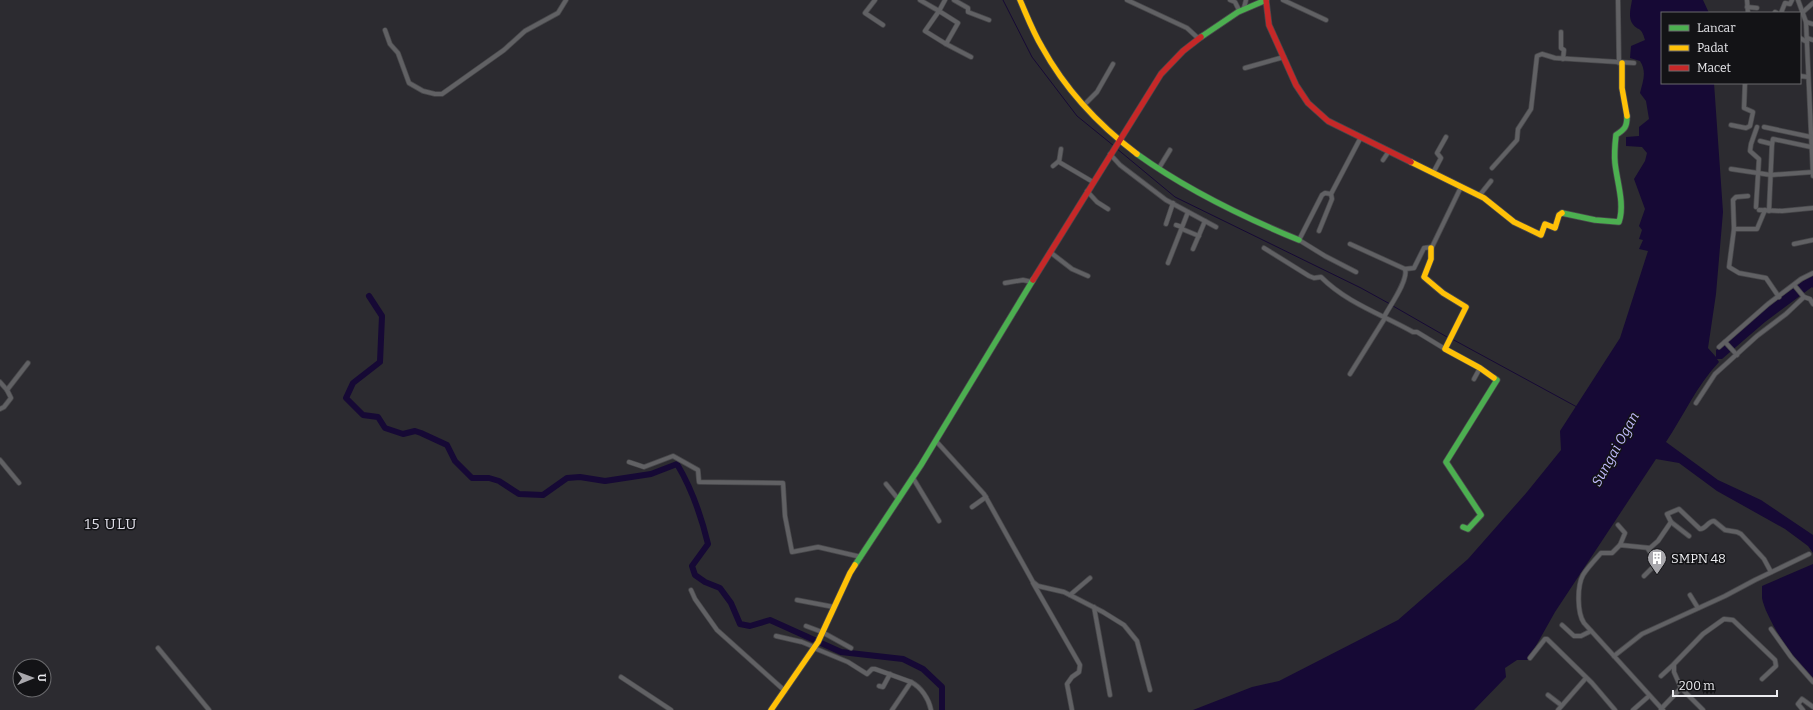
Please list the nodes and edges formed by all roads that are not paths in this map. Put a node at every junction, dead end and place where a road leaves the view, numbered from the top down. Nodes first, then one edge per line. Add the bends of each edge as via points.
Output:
1 (566, 0) edge
2 (875, 0) edge
3 (920, 0) edge
4 (945, 0) edge
5 (954, 0) edge
6 (1020, 0) edge
7 (1127, 0) edge
8 (1230, 0) edge
9 (1246, 0) edge
10 (1266, 0) edge
11 (1283, 0) edge
12 (1618, 0) edge
13 (1747, 0) edge
14 (1792, 0) edge
15 (1798, 0) edge
16 (1813, 3) edge
17 (1747, 7) junction
18 (1757, 8) dead end
19 (1242, 9) junction
20 (939, 11) junction
21 (1748, 12) edge
22 (1781, 12) edge
23 (1803, 12) junction
24 (989, 20) dead end
25 (1326, 20) dead end
26 (1806, 22) junction
27 (1813, 24) edge
28 (883, 25) dead end
29 (385, 30) dead end
30 (1561, 32) dead end
31 (1801, 38) edge
32 (1199, 40) junction
33 (1807, 40) junction
34 (1813, 40) edge
35 (946, 44) junction
36 (971, 57) dead end
37 (1284, 57) junction
38 (1563, 59) junction
39 (1620, 63) junction
40 (1634, 63) dead end
41 (1113, 64) dead end
42 (1808, 67) junction
43 (1245, 68) dead end
44 (1813, 68) edge
45 (1801, 76) edge
46 (1808, 76) junction
47 (1746, 84) edge
48 (1084, 105) junction
49 (1811, 120) edge
50 (1732, 125) dead end
51 (1757, 127) dead end
52 (1764, 127) dead end
53 (1361, 137) junction
54 (1446, 137) dead end
55 (1811, 137) junction
56 (1118, 141) junction
57 (1760, 142) dead end
58 (1772, 144) junction
59 (1811, 147) junction
60 (1061, 149) dead end
61 (1170, 150) dead end
62 (1388, 151) junction
63 (1110, 153) junction
64 (1383, 160) dead end
65 (1059, 161) junction
66 (1053, 166) dead end
67 (1159, 168) junction
68 (1492, 168) dead end
69 (1731, 169) dead end
70 (1813, 172) edge
71 (1433, 174) junction
72 (1757, 174) junction
73 (1771, 175) junction
74 (1813, 176) edge
75 (1491, 181) dead end
76 (1093, 182) junction
77 (1462, 187) junction
78 (1087, 191) junction
79 (1331, 194) junction
80 (1479, 196) junction
81 (1748, 196) dead end
82 (1173, 203) junction
83 (1813, 208) edge
84 (1108, 209) dead end
85 (1767, 210) junction
86 (1188, 212) junction
87 (1205, 221) junction
88 (1166, 224) dead end
89 (1176, 225) dead end
90 (1216, 227) dead end
91 (1182, 228) junction
92 (1734, 229) junction
93 (1319, 231) dead end
94 (1199, 236) junction
95 (1299, 240) junction
96 (1813, 240) edge
97 (1350, 244) dead end
98 (1794, 244) dead end
99 (1264, 248) dead end
100 (1431, 248) junction
101 (1193, 249) dead end
102 (1050, 252) junction
103 (1168, 263) dead end
104 (1405, 269) junction
105 (1356, 272) dead end
106 (1813, 273) edge
107 (1088, 276) dead end
108 (1032, 282) junction
109 (1005, 283) dead end
110 (1795, 286) junction
111 (1803, 296) junction
112 (1779, 297) junction
113 (1813, 304) edge
114 (1385, 316) junction
115 (1725, 342) junction
116 (1719, 346) dead end
117 (1446, 347) junction
118 (1737, 355) junction
119 (28, 363) dead end
120 (1480, 368) junction
121 (1350, 374) dead end
122 (1474, 379) dead end
123 (0, 382) edge
124 (7, 390) junction
125 (1696, 403) dead end
126 (0, 409) edge
127 (936, 441) junction
128 (0, 460) edge
129 (629, 462) dead end
130 (913, 478) junction
131 (19, 482) dead end
132 (886, 484) dead end
133 (986, 497) junction
134 (899, 500) junction
135 (972, 507) dead end
136 (940, 521) dead end
137 (1671, 522) junction
138 (1618, 525) dead end
139 (1463, 526) dead end
140 (1689, 536) dead end
141 (1620, 545) junction
142 (1648, 549) junction
143 (1809, 554) dead end
144 (861, 557) junction
145 (1771, 572) junction
146 (1644, 576) dead end
147 (1090, 578) dead end
148 (1033, 582) junction
149 (691, 590) dead end
150 (1070, 595) junction
151 (1690, 596) dead end
152 (797, 600) dead end
153 (834, 607) junction
154 (1094, 607) junction
155 (1698, 608) junction
156 (1562, 625) dead end
157 (806, 626) dead end
158 (1771, 629) dead end
159 (1591, 631) junction
160 (822, 632) junction
161 (776, 636) dead end
162 (816, 644) junction
163 (158, 648) dead end
164 (851, 648) dead end
165 (1614, 656) junction
166 (1530, 658) dead end
167 (1673, 665) junction
168 (890, 674) junction
169 (1661, 676) dead end
170 (621, 677) dead end
171 (1586, 678) junction
172 (1762, 679) dead end
173 (911, 682) junction
174 (1813, 682) edge
175 (879, 686) dead end
176 (1681, 688) junction
177 (785, 690) junction
178 (1150, 690) dead end
179 (1110, 695) dead end
180 (1548, 695) dead end
181 (1649, 696) junction
182 (1562, 705) junction
183 (1813, 707) edge
184 (1662, 709) edge
185 (209, 710) edge
186 (671, 710) edge
187 (772, 710) edge
188 (892, 710) edge
189 (931, 710) edge
190 (1072, 710) edge
191 (1558, 710) edge
192 (1615, 710) edge
193 (1633, 710) edge
194 (1703, 710) edge
195 (1803, 710) edge

1 - 29 street via 558,13 525,31 504,50 442,94 423,91 410,84 398,53 390,44
2 - 28 street via 865,13
3 - 20 street
4 - 20 street
5 - 24 street via 968,8 968,12
6 - 48 street via 1046,55
7 - 32 street via 1187,28
8 - 19 street
9 - 19 street
10 - 19 street
10 - 37 street via 1269,25
11 - 25 street
12 - 39 street
13 - 17 street
14 - 22 street via 1790,4 1785,3
15 - 23 street
16 - 23 street
17 - 18 street
17 - 21 street
19 - 32 street via 1221,21
20 - 35 street via 958,22
20 - 35 street via 925,31
23 - 26 street
26 - 27 street
26 - 33 street
30 - 38 street
31 - 33 street
32 - 56 street via 1171,62 1161,74
33 - 34 street
33 - 42 street
35 - 36 street
37 - 43 street
37 - 53 street via 1301,93 1313,109 1328,121
38 - 39 street
38 - 68 street via 1536,56 1532,106 1518,129 1517,140
39 - 40 street
39 - 80 street via 1627,124 1616,137 1615,168 1621,194 1619,222 1562,213 1555,228 1545,224 1541,235 1514,222
41 - 48 street via 1097,92
42 - 44 street
42 - 46 street
45 - 46 street
46 - 49 street
47 - 50 street via 1744,108 1753,112 1750,126 1746,128
48 - 56 street
49 - 55 street
51 - 72 street via 1750,151 1759,159
52 - 55 street
53 - 62 street
53 - 79 street
54 - 71 street via 1437,153 1441,158
55 - 59 street
56 - 63 street
56 - 67 street
57 - 58 street
58 - 59 street via 1774,138
58 - 73 street
59 - 70 street
60 - 65 street
61 - 67 street
62 - 64 street
62 - 71 street
63 - 76 street
63 - 82 street via 1120,165
65 - 66 street
65 - 76 street
67 - 95 street via 1184,184 1272,230
69 - 72 street
70 - 73 street
70 - 74 street
71 - 77 street
72 - 73 street
72 - 85 street via 1757,208
73 - 85 street
75 - 80 street
76 - 78 street
77 - 80 street
77 - 100 street
78 - 84 street
78 - 102 street
79 - 93 street via 1332,198
79 - 95 street via 1322,194
81 - 92 street via 1736,197 1733,200
82 - 86 street
82 - 88 street
83 - 85 street
85 - 92 street via 1758,230
86 - 87 street
86 - 91 street
87 - 90 street
87 - 94 street
89 - 91 street
91 - 94 street
91 - 103 street
92 - 112 street via 1730,268 1766,278
94 - 101 street
95 - 105 street
96 - 98 street
97 - 104 street
99 - 114 street via 1309,276 1321,277 1348,299 1375,314
100 - 104 street via 1424,248 1414,268
100 - 117 street via 1432,256 1424,277 1443,293 1466,306
102 - 107 street via 1072,269
102 - 108 street
104 - 114 street via 1406,274
106 - 110 street via 1801,279
108 - 109 street via 1023,280
108 - 127 street
110 - 111 street
110 - 112 street
111 - 113 street via 1810,299
111 - 118 street
112 - 115 street
114 - 117 street
114 - 121 street
115 - 116 street
115 - 118 street
117 - 120 street
118 - 125 street via 1715,374
119 - 124 street
120 - 122 street
120 - 139 street via 1497,381 1446,463 1481,514 1470,528
123 - 124 street
124 - 126 street via 10,401
127 - 130 street
127 - 133 street
128 - 131 street
129 - 144 street via 644,467 674,456 698,470 699,482 783,483 785,516 792,552 817,547
130 - 134 street
130 - 136 street
132 - 134 street
133 - 135 street
133 - 148 street
134 - 144 street
137 - 140 street
137 - 142 street via 1658,541
137 - 145 street via 1667,514 1680,510 1700,529 1713,521 1725,530 1739,533 1764,559
138 - 141 street via 1625,533
141 - 142 street
141 - 159 street via 1612,553 1602,552 1582,577 1579,612
142 - 146 street via 1657,563
143 - 145 street
144 - 153 street via 850,573
145 - 155 street
147 - 150 street
148 - 150 street via 1038,586
148 - 190 street via 1080,665 1079,672 1067,684
149 - 177 street via 695,600 716,629
150 - 154 street
151 - 155 street
152 - 153 street
153 - 160 street
154 - 178 street via 1115,618 1131,632 1137,641
154 - 179 street
155 - 165 street via 1642,634
156 - 159 street via 1574,636
157 - 160 street
158 - 174 street via 1791,658
159 - 165 street
160 - 162 street
160 - 164 street
161 - 162 street
162 - 168 street via 867,674 874,669
162 - 177 street
163 - 185 street
165 - 181 street
166 - 171 street via 1547,639
167 - 169 street
167 - 172 street via 1703,634 1719,622 1729,619 1741,626 1775,660 1776,666
167 - 176 street
168 - 173 street
168 - 175 street via 883,687
170 - 186 street
171 - 182 street
171 - 192 street
173 - 188 street
173 - 189 street via 924,694
176 - 184 street
176 - 194 street
177 - 187 street
180 - 182 street
181 - 184 street
181 - 193 street
182 - 191 street
183 - 195 street via 1802,699 1798,704

